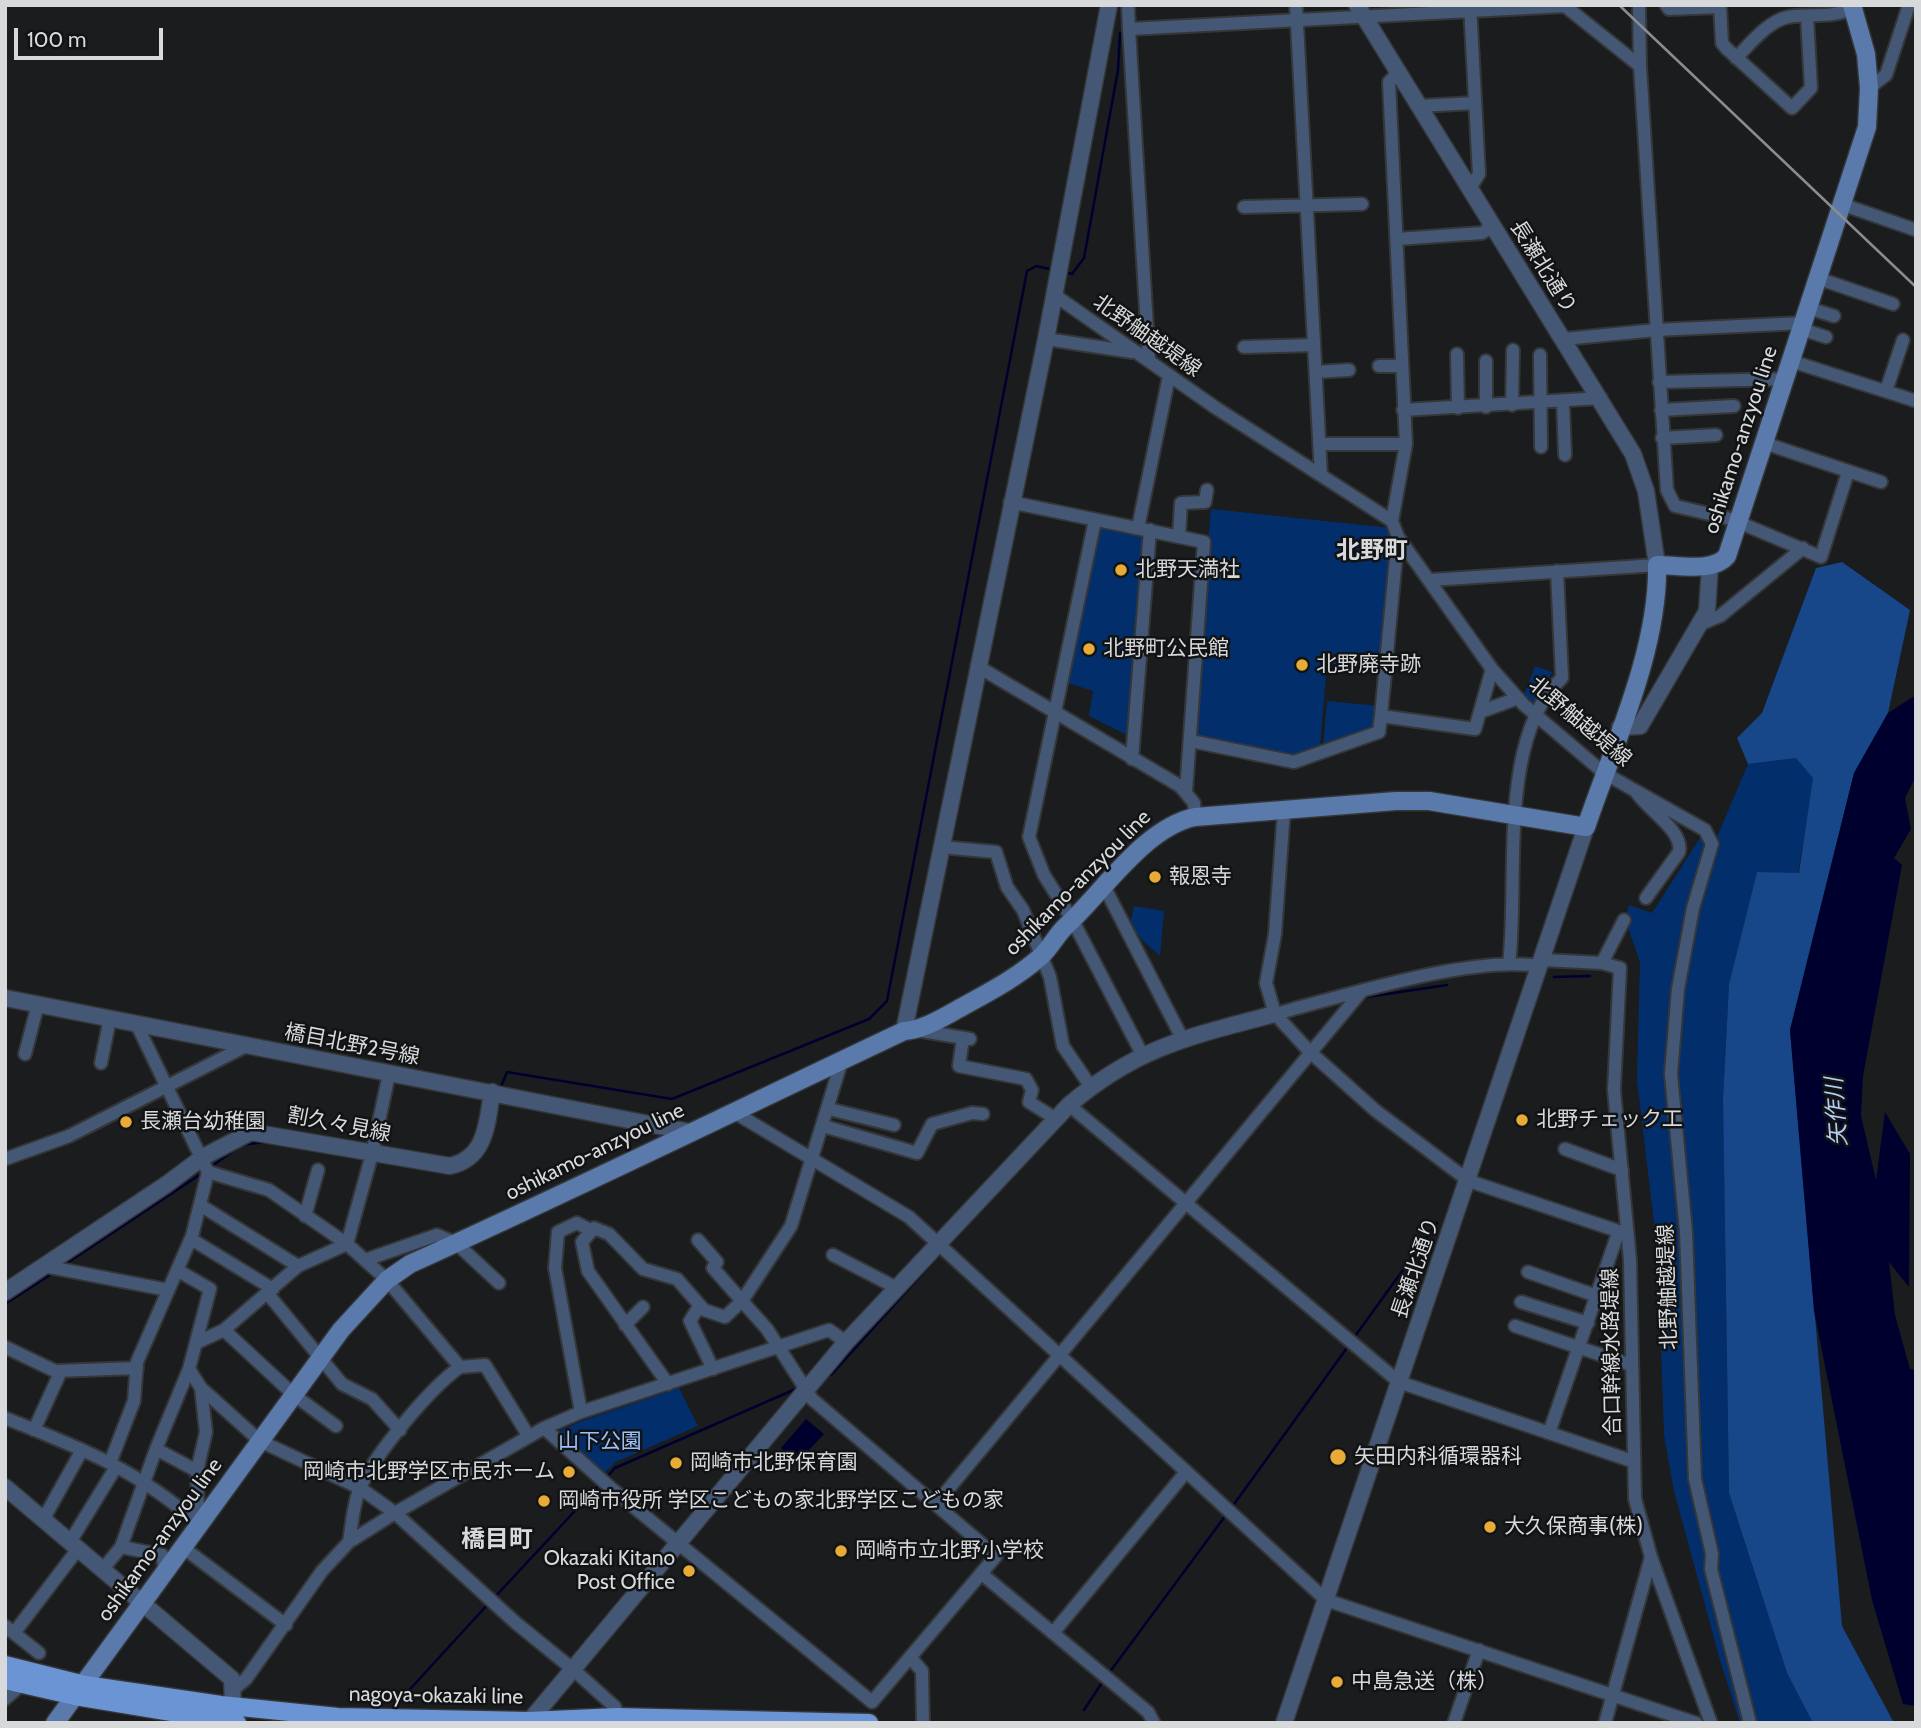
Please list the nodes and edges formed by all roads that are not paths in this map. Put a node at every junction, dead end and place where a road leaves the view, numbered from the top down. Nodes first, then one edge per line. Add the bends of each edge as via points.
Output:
1 (1109, 5) edge
2 (1128, 5) edge
3 (1296, 5) edge
4 (1639, 5) edge
5 (1666, 5) edge
6 (1909, 5) edge
7 (1720, 6) edge
8 (1470, 7) edge
9 (1852, 7) edge
10 (1360, 11) edge
11 (1807, 16) junction
12 (1296, 19) junction
13 (1129, 29) junction
14 (1736, 58) junction
15 (1640, 66) junction
16 (1398, 73) junction
17 (1869, 88) junction
18 (1475, 103) junction
19 (1419, 106) junction
20 (1470, 188) junction
21 (1362, 204) dead end
22 (1844, 205) junction
23 (1306, 206) junction
24 (1244, 207) dead end
25 (1493, 226) junction
26 (1916, 230) edge
27 (1397, 239) junction
28 (1818, 278) junction
29 (1053, 294) junction
30 (1893, 304) dead end
31 (1834, 316) dead end
32 (1804, 320) junction
33 (1657, 330) junction
34 (1826, 337) dead end
35 (1046, 339) junction
36 (1564, 339) junction
37 (1903, 340) dead end
38 (1314, 345) junction
39 (1244, 347) dead end
40 (1513, 350) dead end
41 (1137, 353) junction
42 (1457, 354) dead end
43 (1540, 355) dead end
44 (1486, 360) dead end
45 (1149, 361) junction
46 (1791, 361) junction
47 (1379, 366) dead end
48 (1402, 366) junction
49 (1349, 370) dead end
50 (1316, 372) junction
51 (1169, 376) junction
52 (1785, 379) junction
53 (1659, 382) junction
54 (1886, 391) junction
55 (1601, 398) junction
56 (1916, 401) edge
57 (1563, 403) junction
58 (1540, 404) junction
59 (1512, 405) junction
60 (1486, 407) junction
61 (1734, 407) dead end
62 (1458, 408) junction
63 (1403, 410) junction
64 (1661, 410) junction
65 (1716, 435) dead end
66 (1662, 438) junction
67 (1764, 443) junction
68 (1319, 444) junction
69 (1406, 444) junction
70 (1541, 447) dead end
71 (1564, 455) dead end
72 (1848, 471) junction
73 (1321, 475) junction
74 (1881, 482) dead end
75 (1207, 490) dead end
76 (1010, 502) junction
77 (1095, 520) junction
78 (1392, 522) junction
79 (1737, 522) junction
80 (1144, 529) junction
81 (1179, 536) junction
82 (1398, 537) junction
83 (1803, 548) junction
84 (1657, 565) junction
85 (1710, 566) junction
86 (1557, 571) junction
87 (1431, 580) junction
88 (1701, 624) junction
89 (977, 666) junction
90 (1492, 669) junction
91 (1518, 698) junction
92 (1480, 712) junction
93 (1055, 714) junction
94 (1535, 715) junction
95 (1381, 716) junction
96 (1620, 727) junction
97 (1191, 741) junction
98 (1132, 759) junction
99 (1604, 773) junction
100 (1635, 790) junction
101 (1186, 791) junction
102 (1284, 810) junction
103 (1512, 815) junction
104 (1195, 817) junction
105 (1586, 827) junction
106 (941, 847) junction
107 (1105, 888) junction
108 (1646, 898) dead end
109 (1624, 920) dead end
110 (1073, 921) junction
111 (1041, 956) junction
112 (1541, 963) junction
113 (1602, 963) junction
114 (1508, 964) junction
115 (1361, 992) junction
116 (5, 998) edge
117 (38, 1004) junction
118 (1275, 1014) junction
119 (110, 1018) junction
120 (136, 1023) junction
121 (910, 1030) junction
122 (1182, 1038) junction
123 (246, 1046) junction
124 (1310, 1052) junction
125 (25, 1054) dead end
126 (1142, 1054) junction
127 (842, 1060) junction
128 (101, 1063) dead end
129 (389, 1073) junction
130 (166, 1086) junction
131 (1091, 1087) junction
132 (492, 1092) junction
133 (1069, 1105) junction
134 (829, 1109) junction
135 (732, 1111) junction
136 (983, 1114) dead end
137 (1056, 1119) junction
138 (894, 1125) dead end
139 (823, 1126) junction
140 (690, 1132) junction
141 (1565, 1149) dead end
142 (372, 1153) junction
143 (203, 1157) junction
144 (5, 1159) edge
145 (811, 1160) junction
146 (318, 1170) dead end
147 (1622, 1170) junction
148 (208, 1172) junction
149 (1469, 1181) junction
150 (1187, 1202) junction
151 (200, 1205) junction
152 (305, 1216) junction
153 (592, 1231) junction
154 (1623, 1233) junction
155 (191, 1239) junction
156 (698, 1240) dead end
157 (456, 1243) junction
158 (347, 1244) junction
159 (938, 1244) junction
160 (833, 1255) dead end
161 (365, 1260) junction
162 (44, 1266) junction
163 (298, 1266) junction
164 (177, 1270) junction
165 (1528, 1272) dead end
166 (387, 1280) junction
167 (499, 1283) dead end
168 (895, 1287) junction
169 (168, 1290) junction
170 (270, 1291) junction
171 (5, 1292) edge
172 (1597, 1296) junction
173 (742, 1301) junction
174 (1521, 1302) dead end
175 (700, 1306) junction
176 (643, 1307) dead end
177 (1588, 1323) junction
178 (625, 1325) junction
179 (1515, 1326) dead end
180 (224, 1330) junction
181 (846, 1342) junction
182 (196, 1343) junction
183 (5, 1347) edge
184 (778, 1348) junction
185 (1579, 1348) junction
186 (1060, 1356) junction
187 (321, 1357) junction
188 (1630, 1365) junction
189 (460, 1367) junction
190 (136, 1368) junction
191 (189, 1369) junction
192 (713, 1369) junction
193 (61, 1371) junction
194 (1399, 1382) junction
195 (668, 1384) junction
196 (201, 1388) junction
197 (805, 1390) junction
198 (294, 1395) junction
199 (582, 1412) junction
200 (5, 1418) edge
201 (336, 1426) dead end
202 (544, 1428) junction
203 (34, 1430) junction
204 (400, 1430) junction
205 (1549, 1433) junction
206 (528, 1435) junction
207 (260, 1441) junction
208 (156, 1449) junction
209 (82, 1450) junction
210 (1632, 1461) junction
211 (113, 1465) junction
212 (197, 1471) junction
213 (1186, 1472) junction
214 (145, 1482) junction
215 (360, 1488) junction
216 (8, 1494) edge
217 (936, 1504) junction
218 (394, 1513) junction
219 (43, 1520) junction
220 (198, 1524) junction
221 (678, 1541) junction
222 (349, 1542) junction
223 (74, 1546) junction
224 (181, 1546) junction
225 (121, 1547) junction
226 (1651, 1557) junction
227 (102, 1570) junction
228 (164, 1570) junction
229 (982, 1574) junction
230 (1326, 1600) junction
231 (142, 1603) junction
232 (286, 1625) junction
233 (10, 1630) edge
234 (1053, 1633) junction
235 (1479, 1650) junction
236 (39, 1653) dead end
237 (910, 1657) junction
238 (5, 1665) edge
239 (572, 1668) junction
240 (14, 1682) edge
241 (80, 1690) junction
242 (1612, 1693) junction
243 (5, 1699) edge
244 (235, 1706) edge
245 (617, 1717) junction
246 (209, 1721) edge
247 (528, 1722) edge
248 (55, 1723) edge
249 (869, 1723) edge
250 (923, 1723) edge
251 (1153, 1723) edge
252 (1284, 1723) edge
253 (1454, 1723) edge
254 (1605, 1723) edge
255 (1696, 1723) edge
256 (1711, 1723) edge
257 (1750, 1723) edge

1 - 29 street
2 - 13 street
3 - 12 street
4 - 15 street
5 - 7 street via 1669,9
6 - 17 street via 1886,75
7 - 14 street via 1722,43
8 - 10 street
8 - 15 street via 1565,6
8 - 18 street
9 - 11 street via 1828,16
9 - 17 main road, oshikamo-anzyou line via 1866,54
10 - 12 street
10 - 16 street, 長瀬北通り
11 - 14 street via 1776,22
11 - 14 street via 1811,88 1795,108
12 - 13 street
12 - 23 street
13 - 45 street
15 - 33 street
16 - 19 street, 長瀬北通り
16 - 27 street via 1389,82
17 - 22 main road, oshikamo-anzyou line via 1867,127
18 - 19 street
18 - 20 street via 1479,174
19 - 20 street, 長瀬北通り
20 - 25 street, 長瀬北通り
21 - 23 street
22 - 26 street
22 - 28 main road, oshikamo-anzyou line
23 - 24 street
23 - 38 street
25 - 27 street via 1482,233
25 - 36 street, 長瀬北通り
27 - 48 street
28 - 30 street
28 - 32 main road, oshikamo-anzyou line
29 - 35 street
29 - 41 street, 北野舳越堤線
31 - 32 street
32 - 33 street
32 - 34 street
32 - 46 main road, oshikamo-anzyou line
33 - 36 street
33 - 53 street
35 - 41 street
35 - 76 street
36 - 55 street, 長瀬北通り
37 - 54 street
38 - 39 street
38 - 50 street
40 - 59 street
41 - 45 street, 北野舳越堤線
42 - 62 street
43 - 58 street
44 - 60 street
45 - 51 street, 北野舳越堤線
46 - 52 main road, oshikamo-anzyou line
46 - 54 street
47 - 48 street
48 - 63 street
49 - 50 street
50 - 68 street
51 - 73 street, 北野舳越堤線
51 - 80 street
52 - 53 street
52 - 67 main road, oshikamo-anzyou line
53 - 64 street
54 - 56 street
55 - 57 street
55 - 84 street, 長瀬北通り via 1644,483
57 - 58 street
57 - 71 street
58 - 59 street
58 - 70 street
59 - 60 street
60 - 62 street
61 - 64 street
62 - 63 street
63 - 69 street
64 - 66 street
65 - 66 street
66 - 79 street via 1667,490 1675,506
67 - 72 street
67 - 79 main road, oshikamo-anzyou line
68 - 69 street
68 - 73 street
69 - 78 street
72 - 74 street
72 - 83 street via 1821,557
73 - 78 street, 北野舳越堤線
75 - 81 street via 1205,502 1181,503
76 - 77 street
76 - 89 street
77 - 80 street
77 - 93 street
78 - 82 street, 北野舳越堤線
79 - 83 street
79 - 85 main road, oshikamo-anzyou line via 1727,556
80 - 81 street
80 - 98 street
81 - 97 street via 1204,542
82 - 87 street, 北野舳越堤線
82 - 95 street
83 - 88 street via 1720,616
84 - 85 main road
84 - 86 street
84 - 96 main road via 1657,602 1649,644
85 - 88 street via 1707,611
86 - 87 street
86 - 94 street via 1562,678 1545,693
87 - 90 street, 北野舳越堤線
88 - 96 street via 1640,726
89 - 93 street
89 - 106 street
90 - 91 street, 北野舳越堤線
90 - 92 street
91 - 92 street
91 - 94 street, 北野舳越堤線
92 - 95 street via 1475,729
93 - 98 street
93 - 110 street via 1029,837 1044,875
94 - 99 street, 北野舳越堤線
94 - 103 street
95 - 97 street via 1379,732 1294,762
96 - 99 main road
97 - 101 street
98 - 101 street
99 - 100 street, 北野舳越堤線
99 - 105 main road
100 - 108 street via 1681,845
100 - 257 street, 北野舳越堤線 via 1705,830 1712,844 1693,908 1678,989 1671,1074 1686,1233 1695,1479 1712,1554 1711,1569
101 - 104 street via 1194,803
102 - 103 main road, oshikamo-anzyou line via 1429,801
102 - 104 main road, oshikamo-anzyou line
102 - 118 street via 1275,934 1266,983
103 - 105 main road, oshikamo-anzyou line
103 - 114 street via 1513,929
104 - 107 main road, oshikamo-anzyou line via 1173,823 1150,839
105 - 112 street, 長瀬北通り
106 - 111 street via 996,852 1007,887 1023,910
106 - 121 street
107 - 110 main road, oshikamo-anzyou line
107 - 122 street
109 - 113 street
110 - 111 main road, oshikamo-anzyou line
110 - 126 street
111 - 121 main road, oshikamo-anzyou line via 1015,977
111 - 131 street via 1050,977 1063,1046
112 - 113 street
112 - 114 street
112 - 149 street, 長瀬北通り
113 - 147 street, 合口幹線水路堤線 via 1620,968 1614,1090
114 - 115 street
115 - 118 street
115 - 124 street
116 - 117 street, 橋目北野2号線
117 - 119 street, 橋目北野2号線
117 - 125 street
118 - 122 street
118 - 124 street
119 - 120 street, 橋目北野2号線
119 - 128 street
120 - 123 street, 橋目北野2号線
120 - 130 street
121 - 127 main road, oshikamo-anzyou line
121 - 137 street via 966,1038 959,1066 1026,1080 1032,1090 1029,1102
122 - 126 street
123 - 129 street, 橋目北野2号線
123 - 130 street
124 - 149 street via 1376,1111
124 - 150 street
126 - 131 street
127 - 134 street
127 - 135 main road, oshikamo-anzyou line
129 - 132 street, 橋目北野2号線
129 - 142 street
130 - 143 street
130 - 144 street via 69,1136
131 - 133 street
132 - 140 street, 橋目北野2号線
132 - 142 street, 割久々見線 via 478,1149 467,1163 450,1166
133 - 137 street
133 - 150 street
134 - 138 street
134 - 139 street
135 - 140 main road, oshikamo-anzyou line
135 - 145 street
136 - 139 street via 932,1124 917,1153
137 - 159 street
139 - 145 street
140 - 157 main road, oshikamo-anzyou line
141 - 147 street
142 - 143 street, 割久々見線 via 251,1132
142 - 158 street
143 - 148 street
143 - 162 street, 割久々見線
145 - 159 street via 909,1217
145 - 173 street via 790,1226
146 - 152 street
147 - 154 street, 合口幹線水路堤線
148 - 151 street
148 - 152 street via 270,1190
149 - 154 street
149 - 194 street, 長瀬北通り
150 - 186 street
150 - 194 street
151 - 155 street
151 - 163 street
152 - 158 street
153 - 175 street via 608,1234 643,1269 677,1279
153 - 178 street via 582,1242 588,1271
153 - 199 street via 577,1223 558,1233 555,1268
154 - 172 street
154 - 188 street, 合口幹線水路堤線
155 - 164 street
155 - 170 street
156 - 173 street via 717,1262 713,1268
157 - 161 street via 437,1235
157 - 166 main road, oshikamo-anzyou line
157 - 167 street
158 - 161 street
158 - 163 street
159 - 168 street
159 - 186 street
160 - 168 street
161 - 166 street
162 - 169 street
162 - 171 street, 割久々見線
163 - 170 street
164 - 169 street
164 - 182 street via 210,1289
165 - 172 street
166 - 187 main road, oshikamo-anzyou line
166 - 189 street
168 - 181 street
169 - 190 street
170 - 180 street
170 - 187 street
172 - 177 street
173 - 175 street via 725,1317
173 - 184 street via 768,1329
174 - 177 street
175 - 192 street via 690,1321
176 - 178 street
177 - 185 street
178 - 195 street
179 - 185 street
180 - 182 street
180 - 198 street
181 - 184 street via 830,1330
181 - 197 street
182 - 191 street
183 - 193 street
184 - 192 street
184 - 197 street
185 - 188 street
185 - 205 street
186 - 213 street
186 - 217 street
187 - 198 main road, oshikamo-anzyou line
187 - 204 street via 342,1384 372,1399
188 - 210 street, 合口幹線水路堤線
189 - 204 street via 432,1390
189 - 206 street via 485,1365
190 - 193 street
190 - 211 street via 134,1401
191 - 196 street
191 - 208 street
192 - 195 street
193 - 203 street
194 - 205 street
194 - 230 street, 長瀬北通り
195 - 199 street
196 - 207 street
196 - 212 street via 206,1432
197 - 217 street
197 - 221 street
198 - 201 street
198 - 207 main road, oshikamo-anzyou line
199 - 202 street
200 - 203 street
202 - 206 street
202 - 221 street
203 - 209 street
204 - 215 street
205 - 210 street
206 - 218 street
207 - 215 street
207 - 220 main road, oshikamo-anzyou line
208 - 212 street
208 - 214 street
209 - 211 street
209 - 219 street
210 - 226 street, 合口幹線水路堤線 via 1635,1499
211 - 214 street
211 - 223 street
212 - 220 street
213 - 230 street
213 - 234 street
214 - 220 street
214 - 225 street
215 - 218 street
215 - 222 street
216 - 219 street
217 - 229 street via 996,1556
218 - 222 street
218 - 239 street
219 - 223 street
220 - 224 main road, oshikamo-anzyou line
221 - 237 street via 872,1702
221 - 239 street
222 - 232 street via 322,1571
223 - 227 street
223 - 233 street
224 - 228 main road, oshikamo-anzyou line
224 - 232 street
225 - 227 street
225 - 228 street via 162,1555
226 - 242 street
226 - 256 street, 合口幹線水路堤線
227 - 231 street
228 - 231 main road, oshikamo-anzyou line
229 - 234 street
229 - 237 street
230 - 235 street
230 - 252 street, 長瀬北通り
231 - 241 main road, oshikamo-anzyou line
231 - 244 street via 232,1679
232 - 244 street via 246,1679
233 - 236 street
234 - 251 street via 1147,1712
235 - 242 street
235 - 253 street
237 - 250 street via 922,1671
238 - 241 main road, nagoya-okazaki line
239 - 245 street via 615,1707
239 - 247 street
240 - 241 main road, nagoya-okazaki line
240 - 243 street
241 - 244 main road, nagoya-okazaki line
241 - 246 main road, nagoya-okazaki line
241 - 248 main road, oshikamo-anzyou line
242 - 254 street
242 - 255 street
244 - 246 main road, nagoya-okazaki line
244 - 247 main road, nagoya-okazaki line via 338,1717
245 - 247 main road, nagoya-okazaki line
245 - 249 main road, nagoya-okazaki line

